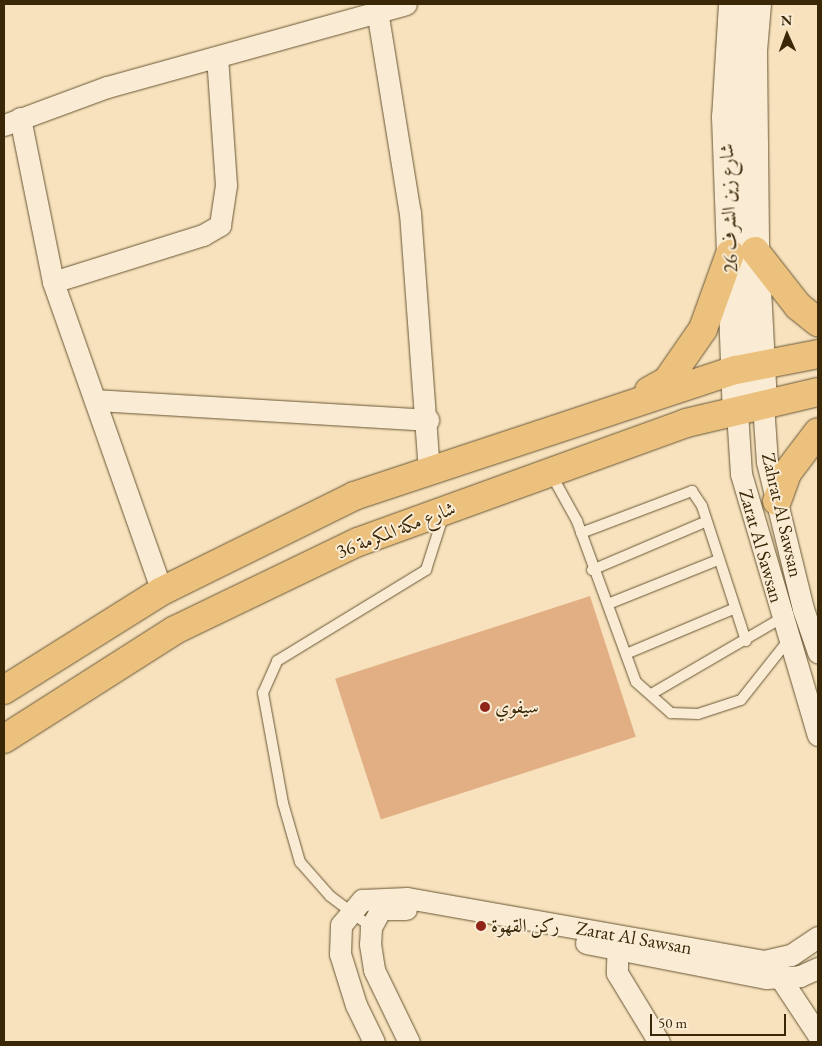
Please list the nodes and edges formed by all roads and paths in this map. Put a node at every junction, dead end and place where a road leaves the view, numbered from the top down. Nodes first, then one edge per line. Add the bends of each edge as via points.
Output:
1 (406, 4) edge
2 (757, 4) edge
3 (376, 8) edge
4 (729, 11) edge
5 (217, 57) junction
6 (8, 123) edge
7 (742, 252) junction
8 (53, 282) junction
9 (818, 322) edge
10 (818, 354) edge
11 (748, 367) junction
12 (818, 392) edge
13 (95, 400) junction
14 (763, 404) junction
15 (624, 405) junction
16 (737, 412) junction
17 (428, 420) junction
18 (818, 432) edge
19 (429, 472) junction
20 (551, 473) junction
21 (777, 501) junction
22 (445, 511) junction
23 (705, 522) junction
24 (581, 533) junction
25 (718, 560) junction
26 (592, 570) junction
27 (162, 591) junction
28 (608, 604) junction
29 (811, 607) edge
30 (733, 609) junction
31 (782, 618) junction
32 (746, 641) junction
33 (788, 642) junction
34 (816, 642) edge
35 (626, 654) junction
36 (4, 690) edge
37 (652, 693) junction
38 (818, 735) edge
39 (4, 739) edge
40 (349, 912) junction
41 (371, 927) junction
42 (818, 937) edge
43 (617, 942) junction
44 (818, 968) edge
45 (780, 979) junction
46 (818, 1035) edge
47 (374, 1042) edge
48 (409, 1042) edge
49 (659, 1042) edge

1 - 3 street
2 - 7 main road, شارع زين الشرف 26
3 - 5 street
3 - 17 street via 410,213
4 - 7 main road, شارع زين الشرف 26 via 726,117
5 - 6 street via 107,87
5 - 8 street via 226,185 220,225 203,236
6 - 8 street
7 - 9 main road
7 - 11 main road, شارع زين الشرف 26
7 - 15 main road via 703,330 667,381
8 - 13 street
10 - 11 main road
11 - 14 main road, شارع زين الشرف 26
11 - 15 main road
11 - 16 main road, شارع زين الشرف 26
12 - 14 main road, شارع مكة المكرمة 36
13 - 17 street
13 - 27 street
14 - 16 main road, شارع مكة المكرمة 36
14 - 21 street, Zahrat Al Sawsan via 766,462
15 - 19 main road
16 - 20 main road, شارع مكة المكرمة 36 via 686,423
16 - 31 street, Zarat Al Sawsan via 741,474
17 - 19 street
18 - 21 main road via 787,473
19 - 27 main road via 354,496
20 - 22 main road, شارع مكة المكرمة 36
20 - 24 lane
21 - 29 street, Zahrat Al Sawsan
22 - 39 main road, شارع مكة المكرمة 36 via 358,542 175,630
22 - 40 lane via 426,570 277,661 264,693 283,803 300,862
23 - 24 lane via 702,506 689,490
23 - 25 lane
23 - 26 lane
24 - 26 lane
25 - 28 lane
25 - 30 lane
26 - 28 lane
27 - 36 main road
28 - 35 lane
29 - 31 street
29 - 34 street, Zahrat Al Sawsan
30 - 32 lane
30 - 35 lane
31 - 32 lane
31 - 33 street, Zarat Al Sawsan
32 - 37 lane
33 - 34 street
33 - 37 lane via 773,655 758,684 741,700 686,716 671,712
33 - 38 street, Zarat Al Sawsan
35 - 37 lane via 636,682
40 - 41 lane
40 - 43 street, Zarat Al Sawsan via 362,900 397,898
40 - 47 street via 341,925 340,954 356,1005
41 - 43 street via 375,916 390,907
41 - 48 street via 374,970
42 - 43 street, Zarat Al Sawsan via 791,955 764,961
43 - 45 street
43 - 49 street via 618,973
44 - 45 street
45 - 46 street

